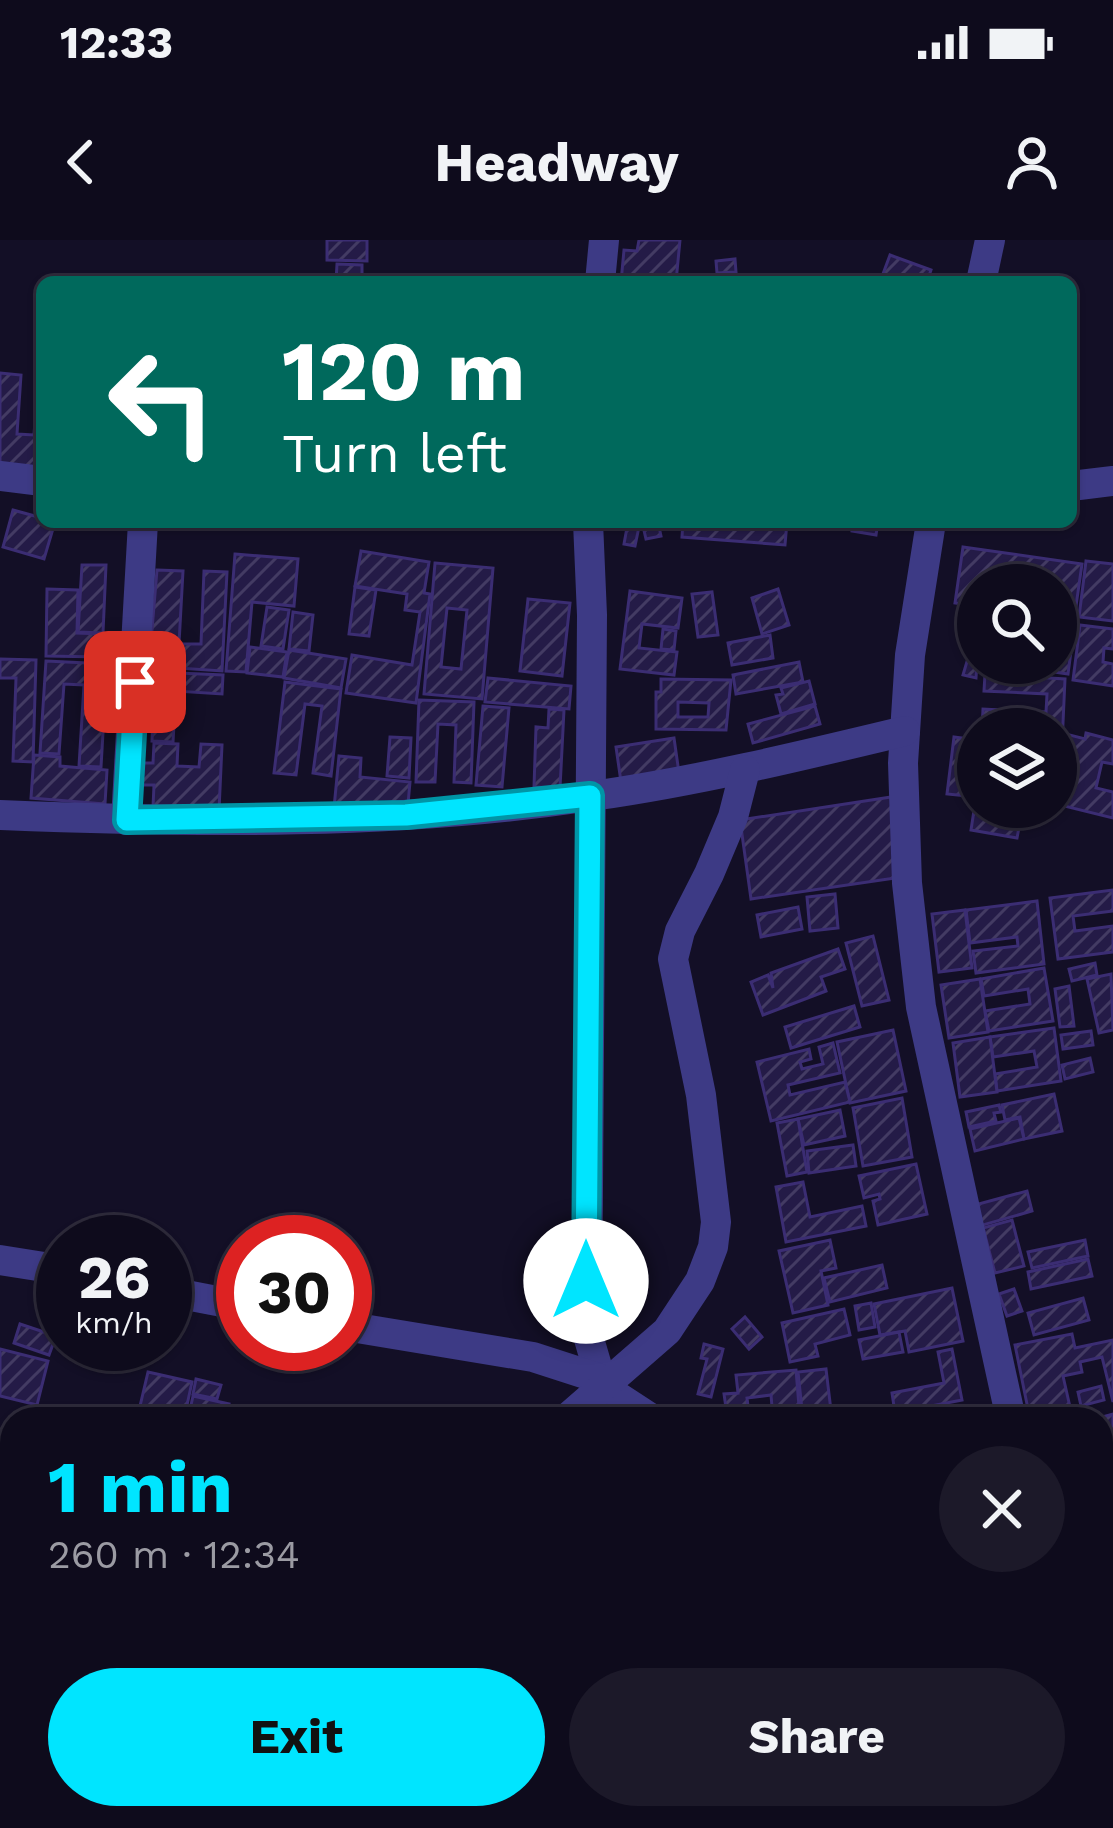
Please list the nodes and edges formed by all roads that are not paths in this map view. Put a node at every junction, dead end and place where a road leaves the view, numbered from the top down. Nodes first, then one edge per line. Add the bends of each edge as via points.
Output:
1 (604, 240) edge
2 (990, 240) edge
3 (601, 276) edge
4 (982, 276) edge
5 (0, 476) edge
6 (36, 480) edge
7 (1113, 482) edge
8 (1077, 485) edge
9 (143, 528) edge
10 (588, 528) edge
11 (930, 528) edge
12 (905, 731) junction
13 (745, 770) junction
14 (590, 796) junction
15 (0, 815) edge
16 (127, 820) junction
17 (0, 1260) edge
18 (36, 1266) edge
19 (372, 1330) edge
20 (601, 1383) junction
21 (578, 1407) edge
22 (635, 1407) edge
23 (1008, 1407) edge

1 - 3 street
2 - 4 street
5 - 6 street
7 - 8 street
9 - 16 street
10 - 14 street
11 - 12 street
12 - 13 street
12 - 23 street via 907,883 922,1007
13 - 14 street
13 - 20 street via 673,959 701,1095 712,1246 668,1331
14 - 16 street via 406,815
14 - 20 street via 586,1314
15 - 16 street
17 - 18 street
19 - 20 street via 533,1357
20 - 21 street
20 - 22 street

